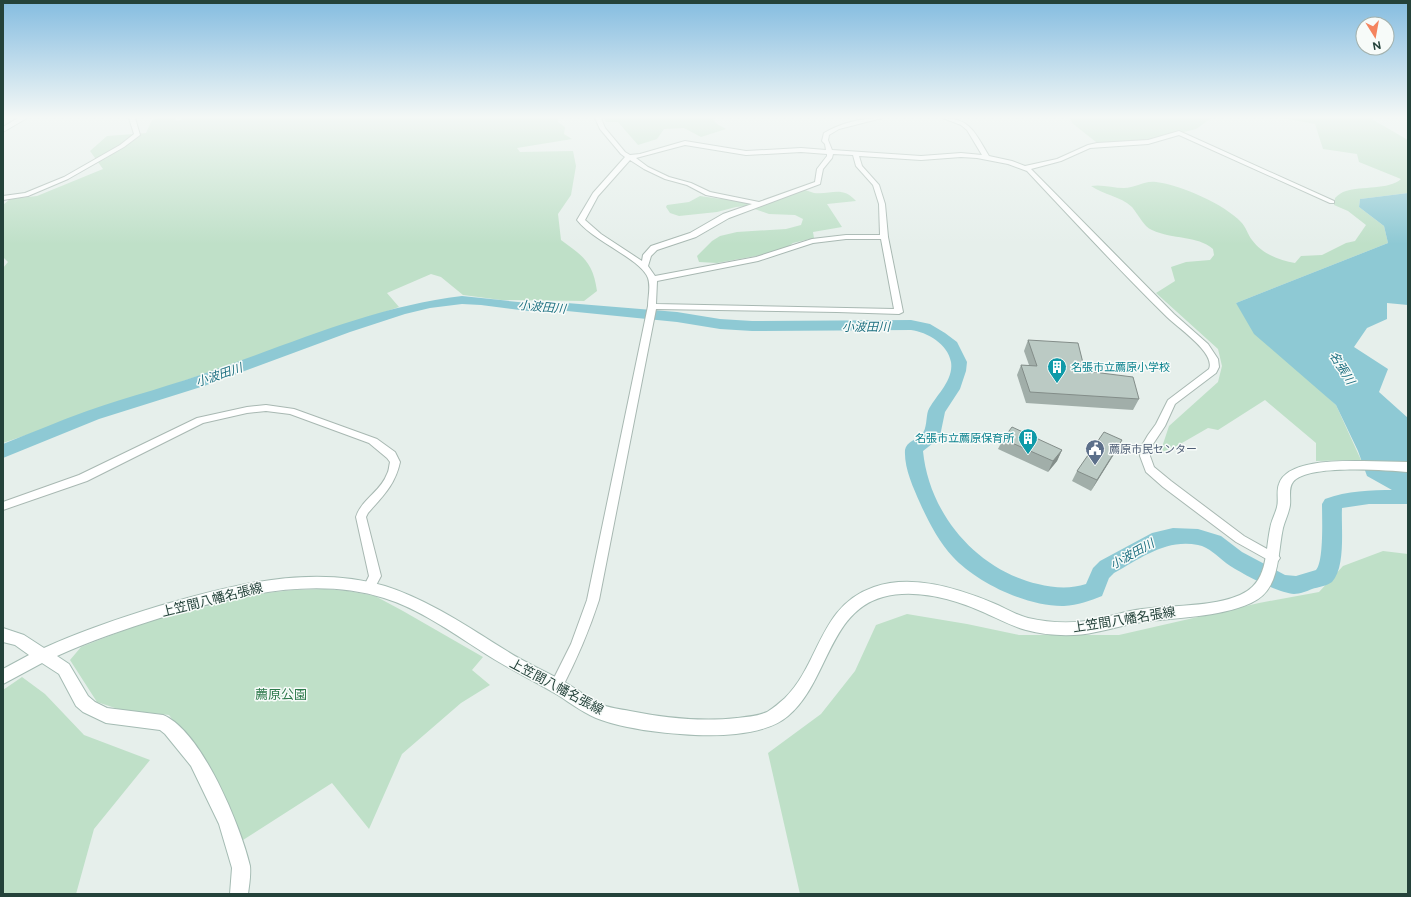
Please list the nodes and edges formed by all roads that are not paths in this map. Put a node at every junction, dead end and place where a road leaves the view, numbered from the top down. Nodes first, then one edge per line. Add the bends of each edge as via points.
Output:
1 (96, 160) edge
2 (626, 160) edge
3 (633, 160) edge
4 (828, 160) edge
5 (857, 160) edge
6 (1000, 160) edge
7 (1059, 160) edge
8 (1240, 160) edge
9 (1026, 168) junction
10 (3, 198) edge
11 (1332, 202) dead end
12 (762, 204) junction
13 (884, 237) junction
14 (644, 266) junction
15 (653, 279) junction
16 (652, 307) junction
17 (1408, 467) edge
18 (3, 506) edge
19 (1272, 562) junction
20 (369, 588) junction
21 (3, 635) edge
22 (42, 654) junction
23 (3, 677) edge
24 (556, 686) junction
25 (239, 894) edge

1 - 10 street via 26,195
2 - 14 street via 600,189 584,212 582,220 605,242
3 - 12 street via 667,178 689,184 708,194
4 - 12 street via 821,166 818,183
5 - 13 street via 876,185 882,204
6 - 9 street
7 - 9 street
8 - 11 street
9 - 19 street via 1212,356 1215,363 1213,371 1171,402 1160,426 1146,447 1146,462 1156,476
12 - 14 street via 726,216 693,235 654,248 647,255
13 - 15 street via 846,237 812,241 758,259
13 - 16 street via 899,312 829,308 720,310
14 - 15 street
15 - 16 street
16 - 24 street via 593,600 573,656
17 - 19 main road, 上笠間八幡名張線 via 1308,468 1288,479 1283,488 1285,498 1276,528
18 - 20 street via 89,476 200,420 257,409 291,411 373,441 391,455 394,462 392,476 361,517 375,576
19 - 24 main road, 上笠間八幡名張線 via 1263,585 1254,595 1227,605 1135,616 1080,628 1027,624 963,598 935,592 886,590 861,598 844,613 827,638 804,688 781,712 766,720 733,727 644,722 601,712
20 - 22 main road, 上笠間八幡名張線 via 313,582 252,588 208,598 129,622
20 - 24 main road, 上笠間八幡名張線 via 403,599 441,618
21 - 22 main road via 19,640
22 - 23 main road, 上笠間八幡名張線
22 - 25 main road via 64,669 82,701 89,707 106,715 163,723 171,728 197,760 227,822 241,868

